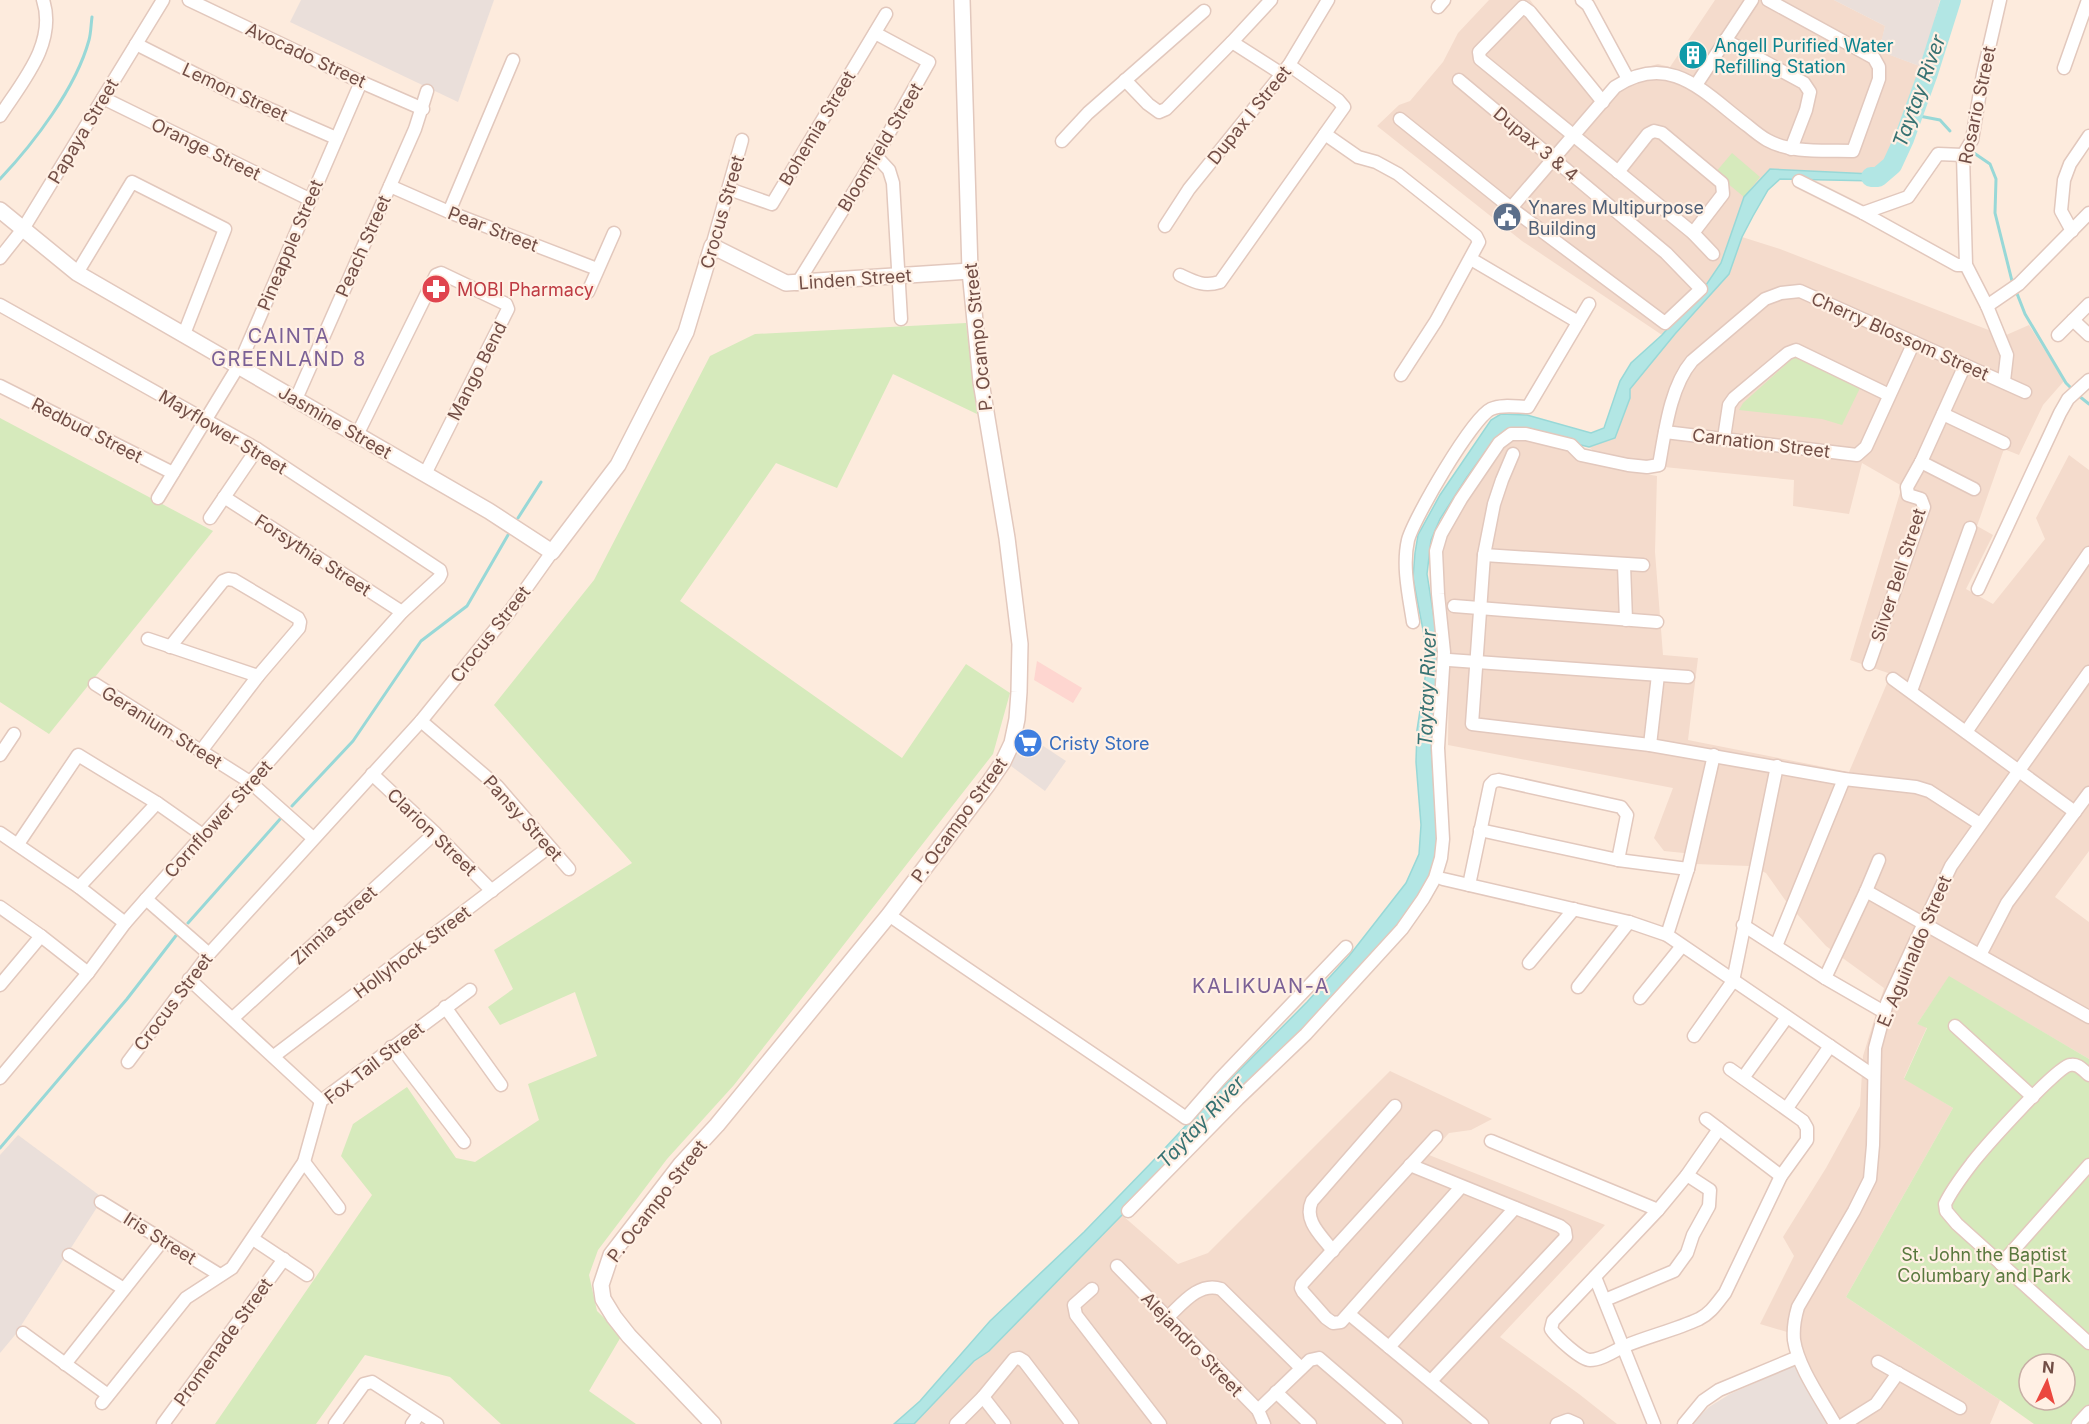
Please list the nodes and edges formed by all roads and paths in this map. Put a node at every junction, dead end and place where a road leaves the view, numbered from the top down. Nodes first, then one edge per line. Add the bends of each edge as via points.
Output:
1 (43, 0) edge
2 (163, 0) edge
3 (189, 0) edge
4 (962, 0) edge
5 (1271, 0) edge
6 (1328, 0) edge
7 (1752, 0) edge
8 (1768, 0) edge
9 (2000, 0) edge
10 (2088, 0) edge
11 (1590, 2) edge
12 (1204, 10) dead end
13 (886, 14) dead end
14 (875, 33) junction
15 (1725, 40) junction
16 (1232, 42) junction
17 (136, 44) junction
18 (513, 60) dead end
19 (2064, 68) dead end
20 (1286, 70) junction
21 (1628, 79) junction
22 (1125, 80) junction
23 (1459, 80) dead end
24 (361, 82) junction
25 (1696, 85) junction
26 (427, 91) dead end
27 (103, 98) junction
28 (1603, 102) junction
29 (423, 109) junction
30 (0, 116) edge
31 (1400, 119) dead end
32 (1325, 134) junction
33 (2089, 136) edge
34 (1573, 137) junction
35 (336, 138) junction
36 (742, 140) dead end
37 (1062, 141) dead end
38 (1791, 149) junction
39 (1963, 155) junction
40 (876, 156) junction
41 (1555, 159) junction
42 (1618, 172) junction
43 (1799, 181) dead end
44 (390, 186) junction
45 (729, 189) junction
46 (309, 200) junction
47 (1511, 208) junction
48 (0, 210) edge
49 (449, 212) junction
50 (1863, 213) junction
51 (2089, 213) edge
52 (1164, 226) dead end
53 (23, 229) junction
54 (2072, 231) junction
55 (614, 233) dead end
56 (1693, 234) junction
57 (712, 246) junction
58 (1713, 254) dead end
59 (0, 258) edge
60 (1471, 259) junction
61 (1966, 265) junction
62 (597, 269) junction
63 (970, 271) junction
64 (77, 273) junction
65 (1180, 275) dead end
66 (897, 276) junction
67 (797, 284) junction
68 (588, 292) dead end
69 (1589, 304) dead end
70 (2089, 304) edge
71 (0, 305) edge
72 (1987, 306) junction
73 (901, 319) dead end
74 (2073, 320) junction
75 (1578, 322) junction
76 (184, 334) junction
77 (2058, 335) dead end
78 (2089, 335) edge
79 (1914, 342) junction
80 (239, 365) junction
81 (1965, 365) junction
82 (1401, 375) dead end
83 (2004, 381) junction
84 (2086, 383) edge
85 (0, 386) edge
86 (2025, 392) dead end
87 (1890, 395) junction
88 (296, 399) junction
89 (1943, 414) junction
90 (204, 419) junction
91 (1665, 432) junction
92 (357, 435) junction
93 (1724, 438) junction
94 (2004, 444) dead end
95 (256, 449) junction
96 (1513, 454) dead end
97 (1921, 462) junction
98 (173, 473) junction
99 (425, 474) junction
100 (1974, 489) dead end
101 (224, 497) junction
102 (158, 498) dead end
103 (210, 518) dead end
104 (1970, 528) dead end
105 (552, 552) junction
106 (2089, 553) edge
107 (1484, 555) junction
108 (1643, 564) dead end
109 (1624, 565) junction
110 (440, 570) joint
111 (1978, 589) dead end
112 (1454, 606) dead end
113 (1481, 609) junction
114 (402, 612) junction
115 (1626, 620) junction
116 (1413, 622) dead end
117 (1657, 622) dead end
118 (148, 639) dead end
119 (170, 647) junction
120 (1449, 660) dead end
121 (1477, 662) junction
122 (1869, 664) dead end
123 (2089, 672) edge
124 (1658, 675) junction
125 (258, 676) junction
126 (1688, 677) dead end
127 (1893, 679) dead end
128 (95, 684) dead end
129 (1911, 692) junction
130 (421, 721) junction
131 (1965, 732) junction
132 (14, 734) dead end
133 (1650, 745) junction
134 (1, 750) edge
135 (201, 751) junction
136 (1713, 755) junction
137 (1777, 766) junction
138 (2019, 772) junction
139 (372, 774) junction
140 (1844, 779) junction
141 (250, 782) junction
142 (2089, 794) edge
143 (157, 803) junction
144 (2075, 812) junction
145 (1980, 824) junction
146 (1480, 831) junction
147 (0, 833) edge
148 (435, 833) junction
149 (204, 836) junction
150 (313, 838) junction
151 (18, 844) junction
152 (549, 847) junction
153 (1617, 860) junction
154 (1878, 860) dead end
155 (569, 869) dead end
156 (1688, 869) junction
157 (1443, 879) dead end
158 (1469, 885) junction
159 (78, 887) junction
160 (492, 891) junction
161 (1866, 891) junction
162 (146, 899) junction
163 (0, 907) edge
164 (1574, 909) junction
165 (889, 915) junction
166 (1629, 922) junction
167 (125, 923) junction
168 (1924, 923) junction
169 (1743, 925) junction
170 (1666, 935) junction
171 (41, 936) junction
172 (1682, 946) junction
173 (1776, 946) junction
174 (1346, 947) dead end
175 (209, 954) junction
176 (1980, 955) junction
177 (1529, 963) dead end
178 (88, 973) junction
179 (1825, 978) junction
180 (189, 979) junction
181 (1733, 981) junction
182 (0, 985) edge
183 (1578, 987) dead end
184 (470, 990) dead end
185 (1640, 998) dead end
186 (445, 1007) junction
187 (1884, 1012) junction
188 (1787, 1017) junction
189 (2089, 1017) edge
190 (233, 1018) junction
191 (1955, 1026) dead end
192 (1694, 1036) dead end
193 (1830, 1046) junction
194 (391, 1047) junction
195 (274, 1056) junction
196 (128, 1062) dead end
197 (1730, 1069) dead end
198 (2089, 1075) edge
199 (1874, 1076) junction
200 (0, 1077) edge
201 (1743, 1078) junction
202 (501, 1085) dead end
203 (2032, 1097) junction
204 (321, 1101) junction
205 (1395, 1106) dead end
206 (1788, 1108) junction
207 (1706, 1119) dead end
208 (1719, 1128) junction
209 (1436, 1137) dead end
210 (1491, 1141) dead end
211 (464, 1142) dead end
212 (304, 1162) junction
213 (1410, 1165) junction
214 (2089, 1165) edge
215 (1687, 1174) junction
216 (1781, 1176) junction
217 (1461, 1186) junction
218 (101, 1202) dead end
219 (339, 1208) dead end
220 (1515, 1208) junction
221 (1658, 1210) junction
222 (1128, 1211) dead end
223 (253, 1239) junction
224 (163, 1240) junction
225 (1333, 1251) junction
226 (69, 1255) dead end
227 (284, 1260) junction
228 (2001, 1264) junction
229 (1117, 1266) dead end
230 (220, 1275) junction
231 (307, 1275) dead end
232 (1595, 1277) junction
233 (124, 1289) junction
234 (1092, 1289) dead end
235 (1605, 1300) junction
236 (1349, 1314) junction
237 (1167, 1318) junction
238 (23, 1333) dead end
239 (2089, 1344) edge
240 (1389, 1347) junction
241 (1623, 1347) junction
242 (1798, 1357) junction
243 (1878, 1362) dead end
244 (65, 1364) junction
245 (1301, 1368) junction
246 (1898, 1373) junction
247 (1431, 1381) junction
248 (1276, 1392) junction
249 (983, 1397) junction
250 (1960, 1408) dead end
251 (1258, 1410) junction
252 (2089, 1412) edge
253 (415, 1419) edge
254 (163, 1424) edge
255 (335, 1424) edge
256 (437, 1424) edge
257 (712, 1424) edge
258 (956, 1424) edge
259 (1004, 1424) edge
260 (1072, 1424) edge
261 (1160, 1424) edge
262 (1264, 1424) edge
263 (1310, 1424) edge
264 (1396, 1424) edge
265 (1482, 1424) edge
266 (1557, 1424) edge
267 (1577, 1424) edge
268 (1654, 1424) edge
269 (1684, 1424) edge
270 (1835, 1424) edge
271 (1844, 1424) edge
272 (2078, 1424) edge

1 - 30 street via 47,12 37,59
2 - 17 street, Papaya Street
3 - 24 street, Avocado Street
4 - 63 street, P. Ocampo Street
5 - 16 street
6 - 20 street, Dupax I Street
7 - 15 street
8 - 38 street via 1874,58 1879,67 1879,79 1853,151
9 - 39 street, Rosario Street via 1972,140
10 - 19 street
11 - 21 street
12 - 22 street
13 - 14 street, Bohemia Street
14 - 40 street, Bloomfield Street via 929,62
14 - 45 street, Bohemia Street via 772,204
15 - 25 street
15 - 38 street via 1804,83 1810,92
16 - 20 street
16 - 22 street via 1159,112
17 - 27 street, Papaya Street
17 - 35 street, Lemon Street via 235,94
18 - 49 street
20 - 32 street via 1338,99 1344,107
20 - 52 street, Dupax I Street via 1189,189
21 - 25 street via 1657,72
21 - 28 street
22 - 37 street
23 - 41 street, Dupax 3 & 4
24 - 29 street, Avocado Street
24 - 35 street, Pineapple Street
25 - 38 street via 1766,140
26 - 29 street, Peach Street
27 - 46 street, Orange Street
27 - 53 street, Papaya Street
28 - 34 street
28 - 34 street via 1523,7 1479,52 1479,59
29 - 44 street, Peach Street
31 - 47 street, Dupax 3 & 4
32 - 60 street via 1358,157 1398,174 1476,236 1479,242
32 - 65 street via 1220,282 1197,284
33 - 54 street via 2064,180 2061,211
34 - 41 street
34 - 42 street
35 - 46 street, Pineapple Street
36 - 45 street, Crocus Street
39 - 50 street via 1938,154 1908,196
39 - 61 street, Rosario Street
40 - 66 street via 889,170 893,183
40 - 67 street, Bloomfield Street
41 - 47 street
41 - 47 street, Dupax 3 & 4 via 1666,253 1701,289 1665,323
42 - 56 street
42 - 56 street via 1648,134 1662,133 1722,183 1723,194
43 - 50 street
44 - 49 street, Pear Street
44 - 88 street, Peach Street
45 - 57 street, Crocus Street
46 - 80 street, Pineapple Street
48 - 53 street, Jasmine Street
49 - 62 street, Pear Street
50 - 61 street via 1957,265
51 - 54 street
53 - 59 street, Papaya Street
53 - 64 street, Jasmine Street
54 - 72 street via 2015,287
55 - 62 street
56 - 58 street
57 - 67 street, Linden Street via 786,283
57 - 105 street, Crocus Street via 686,332 618,465
60 - 75 street
60 - 82 street
61 - 72 street, Rosario Street
62 - 68 street
63 - 66 street, Linden Street
63 - 165 street, P. Ocampo Street via 981,382 1020,644 1017,719 1003,762
64 - 76 street, Jasmine Street
64 - 76 street via 132,182 225,230
66 - 67 street, Linden Street
66 - 73 street
69 - 75 street
70 - 74 street
71 - 90 street, Mayflower Street
72 - 83 street, Rosario Street via 2007,355
74 - 77 street
74 - 78 street
75 - 116 street via 1528,407 1499,406 1484,413 1428,499 1408,541 1407,582
76 - 80 street, Jasmine Street
79 - 81 street, Cherry Blossom Street
79 - 87 street
79 - 91 street, Cherry Blossom Street via 1800,291 1781,293 1765,299 1682,372
80 - 88 street, Jasmine Street
80 - 90 street, Pineapple Street
81 - 83 street, Cherry Blossom Street
81 - 89 street, Silver Bell Street
83 - 86 street, Cherry Blossom Street
84 - 111 street via 2068,399
85 - 98 street, Redbud Street
87 - 93 street, Carnation Street via 1866,447 1857,455
87 - 93 street via 1796,350 1734,398 1729,405
88 - 92 street, Jasmine Street
89 - 94 street
89 - 97 street, Silver Bell Street
90 - 95 street, Mayflower Street
90 - 98 street, Pineapple Street
91 - 93 street, Carnation Street
91 - 222 street, Cherry Blossom Street via 1659,465 1647,467 1581,455 1571,445 1526,434 1511,434 1498,442 1441,534 1436,551 1444,652 1438,748 1443,839 1435,878 1402,929 1306,1034
92 - 99 street, Jasmine Street
92 - 99 street, Mango Bend via 438,273 506,304 508,309
95 - 101 street
95 - 110 street, Mayflower Street
96 - 107 street via 1494,504
97 - 100 street
97 - 122 street, Silver Bell Street via 1906,491 1921,500 1924,507
98 - 102 street, Pineapple Street
99 - 105 street, Jasmine Street
101 - 103 street
101 - 114 street, Forsythia Street
104 - 129 street
105 - 130 street, Crocus Street
106 - 131 street
107 - 109 street
107 - 113 street
108 - 109 street
109 - 115 street
110 - 114 street, Cornflower Street via 439,578
112 - 113 street
113 - 115 street
113 - 121 street
114 - 141 street, Cornflower Street
115 - 117 street
118 - 119 street
119 - 125 street
119 - 125 street via 223,581 234,580 300,622
120 - 121 street
121 - 124 street
121 - 133 street via 1472,724
123 - 138 street, E. Aguinaldo Street
124 - 126 street
124 - 133 street
125 - 135 street
127 - 129 street
128 - 135 street, Geranium Street
129 - 131 street
130 - 139 street, Crocus Street
130 - 152 street, Pansy Street via 497,786
131 - 138 street
132 - 134 street
133 - 136 street
135 - 141 street, Geranium Street
136 - 137 street
136 - 156 street
137 - 140 street
137 - 169 street
138 - 144 street
138 - 145 street, E. Aguinaldo Street
139 - 148 street, Clarion Street
139 - 150 street, Crocus Street
140 - 145 street via 1929,791
140 - 173 street
141 - 149 street, Cornflower Street
141 - 150 street, Geranium Street
142 - 144 street
143 - 149 street
143 - 151 street via 78,756
143 - 159 street
144 - 176 street via 2007,903
145 - 168 street, E. Aguinaldo Street via 1950,866
146 - 153 street
146 - 153 street via 1490,784 1499,780 1621,807 1627,815
146 - 158 street
147 - 151 street
148 - 160 street, Clarion Street
148 - 190 street, Zinnia Street
149 - 162 street, Cornflower Street
150 - 175 street, Crocus Street
151 - 159 street
152 - 155 street, Pansy Street
152 - 160 street, Hollyhock Street
153 - 156 street
154 - 161 street
156 - 170 street
157 - 158 street
158 - 164 street
159 - 167 street
160 - 195 street, Hollyhock Street
161 - 168 street
161 - 179 street
162 - 167 street, Cornflower Street
162 - 175 street
163 - 171 street
164 - 166 street
164 - 177 street
165 - 174 street via 1186,1119
165 - 257 street, P. Ocampo Street via 681,1164 611,1255 604,1270 603,1299 614,1317
166 - 170 street
166 - 183 street
167 - 178 street, Cornflower Street
168 - 176 street
168 - 187 street, E. Aguinaldo Street
169 - 173 street
169 - 181 street
170 - 172 street
171 - 178 street
171 - 182 street
172 - 181 street
172 - 185 street
173 - 179 street
175 - 180 street, Crocus Street
176 - 189 street
178 - 200 street, Cornflower Street
179 - 187 street
180 - 190 street
180 - 196 street, Crocus Street
181 - 188 street
181 - 192 street
184 - 186 street, Fox Tail Street
186 - 194 street, Fox Tail Street
186 - 202 street
187 - 199 street, E. Aguinaldo Street via 1875,1048
188 - 193 street
188 - 201 street
190 - 195 street
191 - 203 street
193 - 199 street
193 - 206 street
194 - 204 street, Fox Tail Street
194 - 211 street
195 - 204 street
197 - 201 street
198 - 203 street via 2078,1066 2064,1066
199 - 242 street, E. Aguinaldo Street via 1870,1179 1797,1307 1794,1338
201 - 206 street
203 - 228 street via 1974,1161 1945,1204 1957,1224
204 - 212 street, Fox Tail Street
205 - 225 street via 1308,1209 1310,1219
206 - 216 street via 1807,1128 1806,1140
207 - 208 street
208 - 215 street
208 - 216 street
209 - 213 street
210 - 221 street
212 - 219 street
212 - 223 street, Fox Tail Street
213 - 217 street
213 - 225 street
214 - 228 street
215 - 221 street
215 - 235 street via 1710,1190 1711,1198 1687,1253 1674,1271
216 - 241 street via 1714,1309
217 - 220 street
217 - 236 street
218 - 224 street, Iris Street
220 - 240 street
220 - 247 street via 1560,1226 1566,1237
221 - 232 street
223 - 227 street
223 - 230 street, Fox Tail Street via 232,1268
224 - 230 street, Iris Street
224 - 233 street
225 - 236 street via 1301,1288 1333,1323 1341,1322
226 - 233 street
227 - 231 street
227 - 254 street, Promenade Street
228 - 239 street
229 - 237 street, Alejandro Street
230 - 244 street, Fox Tail Street via 186,1298 105,1399
232 - 235 street
232 - 241 street via 1553,1321 1551,1329 1590,1360
233 - 244 street
234 - 261 street via 1074,1305 1076,1315
235 - 241 street
236 - 240 street
237 - 245 street via 1198,1291 1221,1289
237 - 251 street, Alejandro Street
238 - 244 street
240 - 247 street
241 - 268 street
242 - 269 street via 1719,1390 1703,1401
242 - 270 street, E. Aguinaldo Street
243 - 246 street
245 - 248 street
245 - 264 street via 1315,1357 1322,1359
246 - 250 street
246 - 271 street via 1876,1404
247 - 265 street
248 - 251 street
248 - 263 street
249 - 258 street
249 - 259 street
249 - 260 street via 1019,1358
251 - 262 street, Alejandro Street
252 - 272 street
253 - 255 street via 372,1382 364,1383
253 - 256 street
266 - 267 street via 1568,1420

